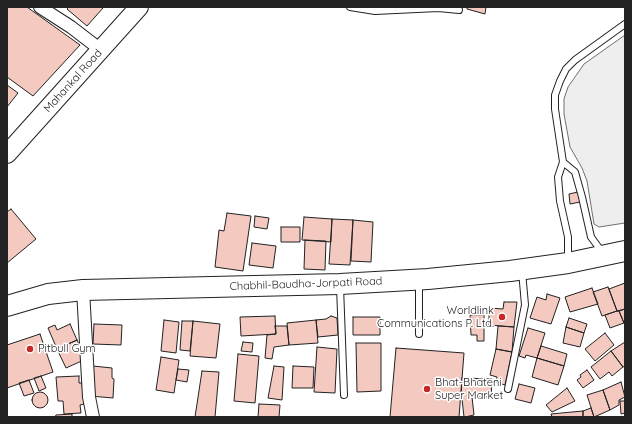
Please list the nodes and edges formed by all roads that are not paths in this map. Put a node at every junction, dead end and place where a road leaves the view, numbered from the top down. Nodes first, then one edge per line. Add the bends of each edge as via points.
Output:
1 (40, 7) edge
2 (139, 7) edge
3 (350, 7) edge
4 (411, 8) edge
5 (459, 10) dead end
6 (625, 24) edge
7 (101, 50) junction
8 (7, 154) edge
9 (563, 162) junction
10 (625, 251) edge
11 (605, 256) junction
12 (568, 263) junction
13 (522, 270) junction
14 (419, 279) junction
15 (340, 284) junction
16 (82, 290) junction
17 (7, 306) edge
18 (419, 334) dead end
19 (508, 389) dead end
20 (344, 395) dead end
21 (93, 417) edge

1 - 7 street
2 - 7 main road, Mahankal Road
3 - 4 lane via 375,10
4 - 5 lane
6 - 9 lane via 575,60 566,69 560,81 555,95 555,109
7 - 8 main road, Mahankal Road
9 - 11 lane via 575,172 591,237
9 - 12 lane via 558,177 568,237
10 - 11 main road, Chabhil-Baudha-Jorpati Road
11 - 12 main road, Chabhil-Baudha-Jorpati Road
12 - 13 main road, Chabhil-Baudha-Jorpati Road
13 - 14 main road, Chabhil-Baudha-Jorpati Road
13 - 19 lane via 525,305
14 - 15 main road, Chabhil-Baudha-Jorpati Road
14 - 18 lane
15 - 16 main road, Chabhil-Baudha-Jorpati Road
15 - 20 lane
16 - 17 main road, Chabhil-Baudha-Jorpati Road via 48,294
16 - 21 street via 89,397

